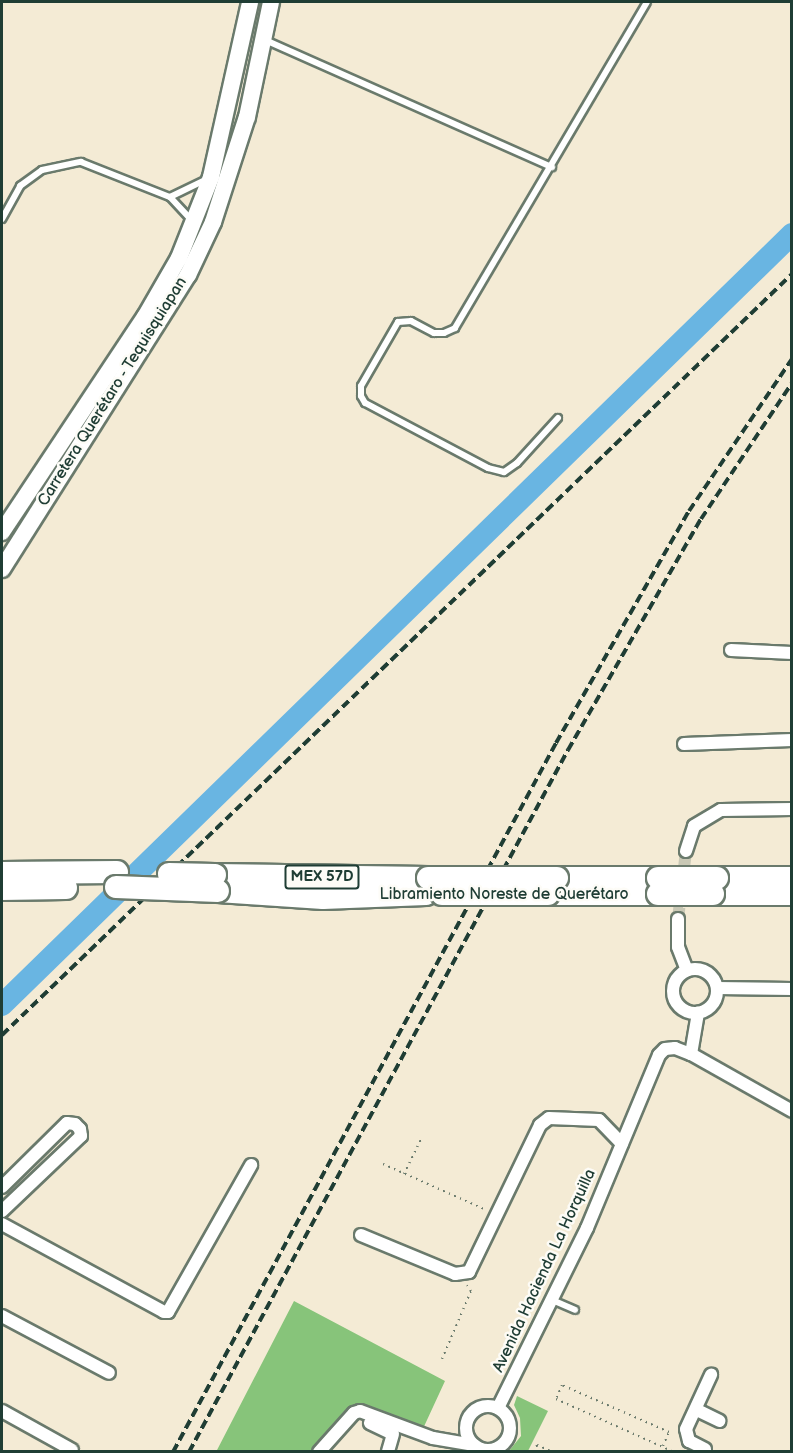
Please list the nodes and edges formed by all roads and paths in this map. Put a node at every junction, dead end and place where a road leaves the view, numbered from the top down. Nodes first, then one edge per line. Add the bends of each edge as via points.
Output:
1 (250, 2) edge
2 (271, 2) edge
3 (647, 2) edge
4 (265, 39) junction
5 (552, 166) junction
6 (211, 177) junction
7 (170, 197) junction
8 (2, 219) edge
9 (195, 224) junction
10 (558, 418) dead end
11 (2, 532) edge
12 (2, 569) edge
13 (731, 651) dead end
14 (792, 653) edge
15 (792, 740) edge
16 (684, 744) dead end
17 (792, 809) edge
18 (686, 851) tunnel mouth
19 (2, 873) edge
20 (792, 878) edge
21 (116, 880) junction
22 (715, 886) junction
23 (2, 889) edge
24 (792, 894) edge
25 (678, 919) tunnel mouth
26 (687, 970) junction
27 (717, 988) junction
28 (792, 989) edge
29 (698, 1013) junction
30 (691, 1054) junction
31 (792, 1111) edge
32 (421, 1139) dead end
33 (622, 1144) junction
34 (383, 1164) dead end
35 (251, 1165) dead end
36 (405, 1174) junction
37 (2, 1186) edge
38 (2, 1211) edge
39 (495, 1214) junction
40 (2, 1224) edge
41 (361, 1235) dead end
42 (461, 1274) junction
43 (551, 1300) junction
44 (574, 1310) dead end
45 (2, 1316) edge
46 (442, 1359) dead end
47 (109, 1373) dead end
48 (711, 1375) dead end
49 (498, 1408) junction
50 (697, 1410) junction
51 (2, 1411) edge
52 (720, 1421) dead end
53 (370, 1423) dead end
54 (663, 1446) junction
55 (478, 1448) edge
56 (705, 1449) dead end
57 (72, 1450) dead end
58 (318, 1452) edge
59 (388, 1452) edge
60 (534, 1452) edge
61 (553, 1452) edge
62 (674, 1452) edge

1 - 6 main road, Carretera Querétaro - Tequisquiapan
2 - 4 main road, Carretera Querétaro - Tequisquiapan
3 - 5 lane
4 - 5 lane
4 - 12 main road, Carretera Querétaro - Tequisquiapan via 247,117 213,222 188,275
5 - 10 lane via 455,328 434,333 411,321 398,322 361,386 361,396 365,403 488,468 504,472
6 - 7 lane
6 - 9 main road, Carretera Querétaro - Tequisquiapan
7 - 8 lane via 81,162 42,170 20,186
7 - 9 lane
9 - 11 main road, Carretera Querétaro - Tequisquiapan via 145,317
13 - 14 street
15 - 16 street
17 - 18 street via 721,810 694,826
19 - 21 highway, Libramiento Noreste de Querétaro / MEX 57D
20 - 22 highway, Libramiento Noreste de Querétaro / MEX 57D
21 - 22 highway, Libramiento Noreste de Querétaro / MEX 57D, bridge
21 - 23 highway, Libramiento Noreste de Querétaro / MEX 57D
22 - 24 highway, Libramiento Noreste de Querétaro / MEX 57D
25 - 26 street via 678,947
26 - 27 street via 708,973
26 - 29 street via 677,977 673,994 681,1009
27 - 28 street
27 - 29 street via 712,1004
29 - 30 street
30 - 31 street
30 - 33 street, Avenida Hacienda La Horquilla via 675,1048 658,1055
32 - 36 path
33 - 39 street via 599,1120 549,1118 532,1138
33 - 43 street, Avenida Hacienda La Horquilla
34 - 36 path
35 - 40 street via 168,1312
36 - 39 path
37 - 38 street via 68,1123 80,1130 81,1136
39 - 42 street via 469,1272
41 - 42 street
42 - 46 path via 471,1291
43 - 44 lane
43 - 49 street, Avenida Hacienda La Horquilla
45 - 47 street
48 - 50 street
49 - 55 street via 484,1407 472,1413 466,1426 470,1440
49 - 55 street via 508,1419 507,1440 495,1449
50 - 52 street
50 - 56 street via 686,1435 689,1441
51 - 57 street
53 - 59 street via 393,1434
54 - 54 path via 556,1399 562,1385 669,1432
54 - 62 path
55 - 58 street via 434,1438 360,1411
60 - 61 path via 537,1445

